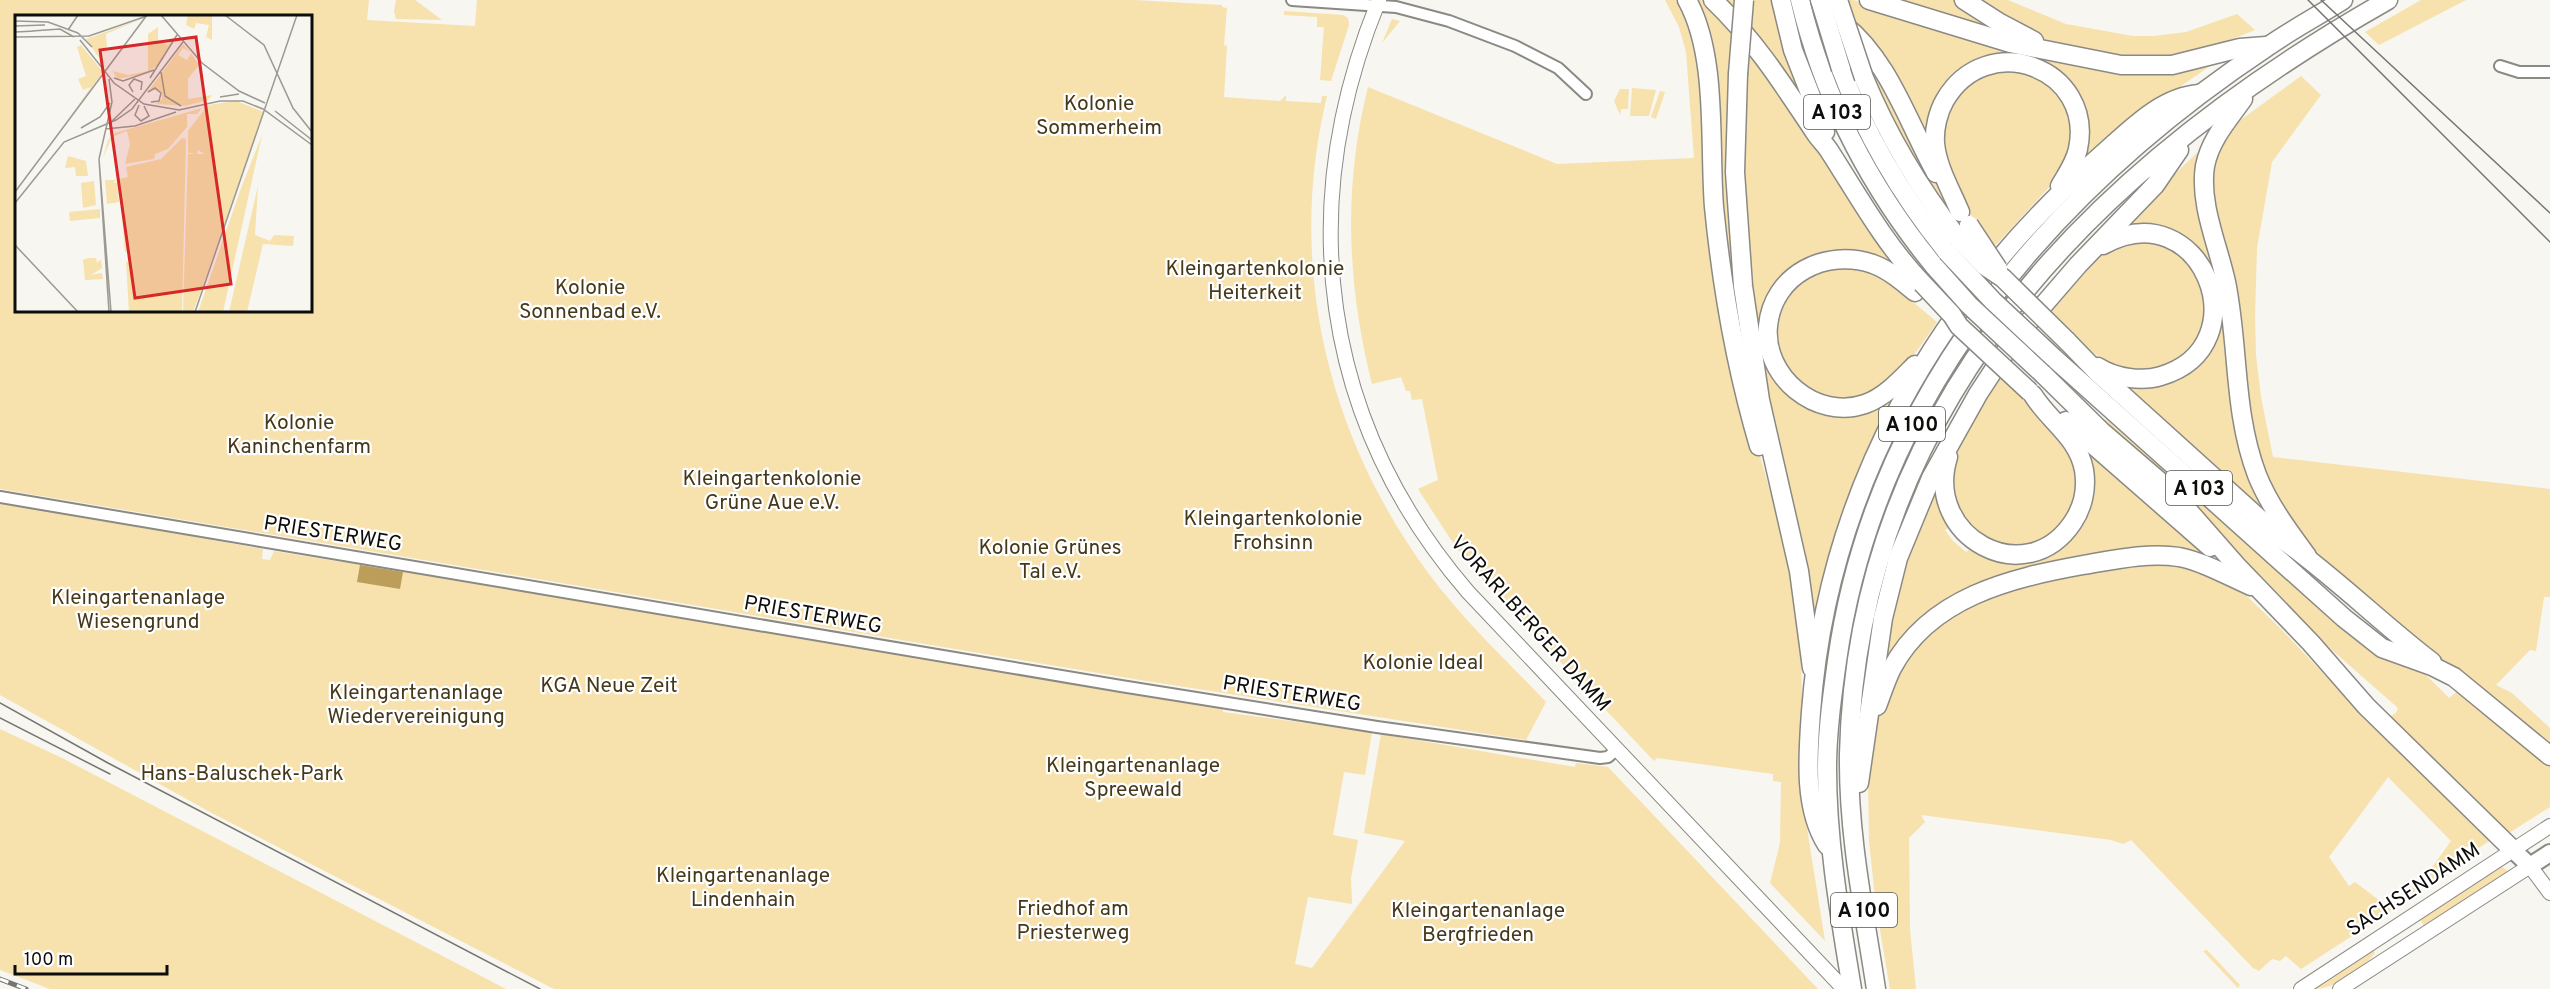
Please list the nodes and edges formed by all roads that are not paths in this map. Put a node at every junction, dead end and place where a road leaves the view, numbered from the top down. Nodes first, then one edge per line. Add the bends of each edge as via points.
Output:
1 (1292, 0) edge
2 (1687, 0) edge
3 (1713, 0) edge
4 (1744, 0) edge
5 (1781, 0) edge
6 (1802, 0) edge
7 (1820, 0) edge
8 (1838, 0) edge
9 (1869, 0) edge
10 (1964, 0) edge
11 (2343, 0) edge
12 (2388, 0) edge
13 (1378, 3) edge
14 (2268, 46) junction
15 (2052, 51) junction
16 (2500, 66) dead end
17 (2550, 72) edge
18 (2253, 83) junction
19 (1586, 94) dead end
20 (2201, 94) junction
21 (2194, 129) junction
22 (1830, 150) junction
23 (2046, 208) junction
24 (1962, 225) junction
25 (2078, 265) junction
26 (1918, 287) junction
27 (1932, 350) junction
28 (2084, 357) junction
29 (2032, 393) junction
30 (1954, 438) junction
31 (0, 497) edge
32 (1788, 528) junction
33 (2307, 556) junction
34 (2236, 565) junction
35 (2261, 591) junction
36 (2445, 672) junction
37 (1814, 679) junction
38 (1866, 732) junction
39 (1617, 749) junction
40 (2550, 756) edge
41 (2550, 826) edge
42 (1851, 832) junction
43 (2513, 850) junction
44 (1832, 852) junction
45 (2540, 859) edge
46 (2550, 893) edge
47 (2409, 919) junction
48 (2421, 937) junction
49 (1844, 989) edge
50 (1852, 989) edge
51 (1876, 989) edge
52 (2302, 989) edge
53 (2340, 989) edge

1 - 13 street
2 - 32 highway via 1705,52 1715,210 1736,355 1772,488
3 - 22 highway via 1764,56
4 - 32 highway, bridge via 1735,192 1743,286 1760,400
5 - 22 highway via 1793,50
6 - 24 highway via 1846,27 1871,53
6 - 34 highway, A 103, bridge via 1817,60 1838,114 1908,235 1976,312 2101,431 2172,492
7 - 36 highway, A 103, bridge via 1858,112 1912,207 1947,252 2054,358 2336,611 2376,644
8 - 24 highway, bridge via 1863,78 1897,149 1939,213
9 - 15 highway via 2010,43
10 - 15 highway
11 - 14 highway, A 100
12 - 18 highway, A 100
13 - 19 street via 1449,21 1515,46 1558,68
13 - 39 street, VORARLBERGER DAMM via 1347,94 1330,213 1335,301 1359,404 1402,499 1440,557
14 - 15 highway via 2240,48 2172,65 2147,66 2108,63
14 - 20 highway, A 100
16 - 17 street via 2519,72
18 - 21 highway, A 100
18 - 33 highway via 2210,150 2204,180 2206,201 2226,284 2240,402 2254,464 2272,505
20 - 23 highway via 2176,98 2150,115
20 - 44 highway, A 100 via 2093,187 2041,238 1997,290 1942,368 1890,468 1861,545 1844,613 1830,711 1827,768
21 - 25 highway via 2155,184
21 - 42 highway, A 100 via 2106,204 2059,251 2014,303 1960,379 1929,434 1904,486 1884,542 1859,647 1850,734
22 - 26 highway via 1868,215
23 - 24 highway via 2078,150 2076,111 2063,88 2042,70 2028,64 1985,65 1961,79 1937,118 1938,159
23 - 27 highway via 1979,282
24 - 28 highway, bridge via 1985,266
25 - 28 highway via 2112,239 2155,234 2174,241 2195,257 2207,274 2214,301 2210,330 2201,347 2173,372 2156,378 2130,378 2102,370
25 - 30 highway via 2014,339
26 - 27 highway via 1862,261 1837,258 1812,264 1791,279 1773,306 1768,326 1772,356 1778,370 1797,391 1811,401 1844,408 1877,399
26 - 29 highway, bridge via 1947,320 1959,326
27 - 37 highway via 1867,475 1828,589
28 - 33 highway via 2283,540
29 - 30 highway via 2066,432 2084,470 2085,495 2080,513 2055,542 2039,550 2012,554 1986,548 1964,534 1954,521 1945,494 1947,461
29 - 34 highway via 2183,526
30 - 38 highway via 1931,478 1898,558 1883,618
31 - 39 street, PRIESTERWEG via 1357,723 1602,759
32 - 37 highway via 1799,571
33 - 36 highway
34 - 35 highway, A 103
35 - 38 highway via 2213,569 2161,556 2066,568 1993,587 1951,606 1907,646 1893,667
35 - 43 highway, A 103 via 2390,732
36 - 40 highway
37 - 44 highway via 1810,767 1813,814
38 - 42 highway
39 - 49 street, VORARLBERGER DAMM
41 - 43 street, SACHSENDAMM
42 - 51 highway, A 100
43 - 45 main road
43 - 47 street, SACHSENDAMM
44 - 50 highway, A 100
45 - 46 street
45 - 48 street, SACHSENDAMM
47 - 48 street
47 - 52 street, SACHSENDAMM
48 - 53 street, SACHSENDAMM

